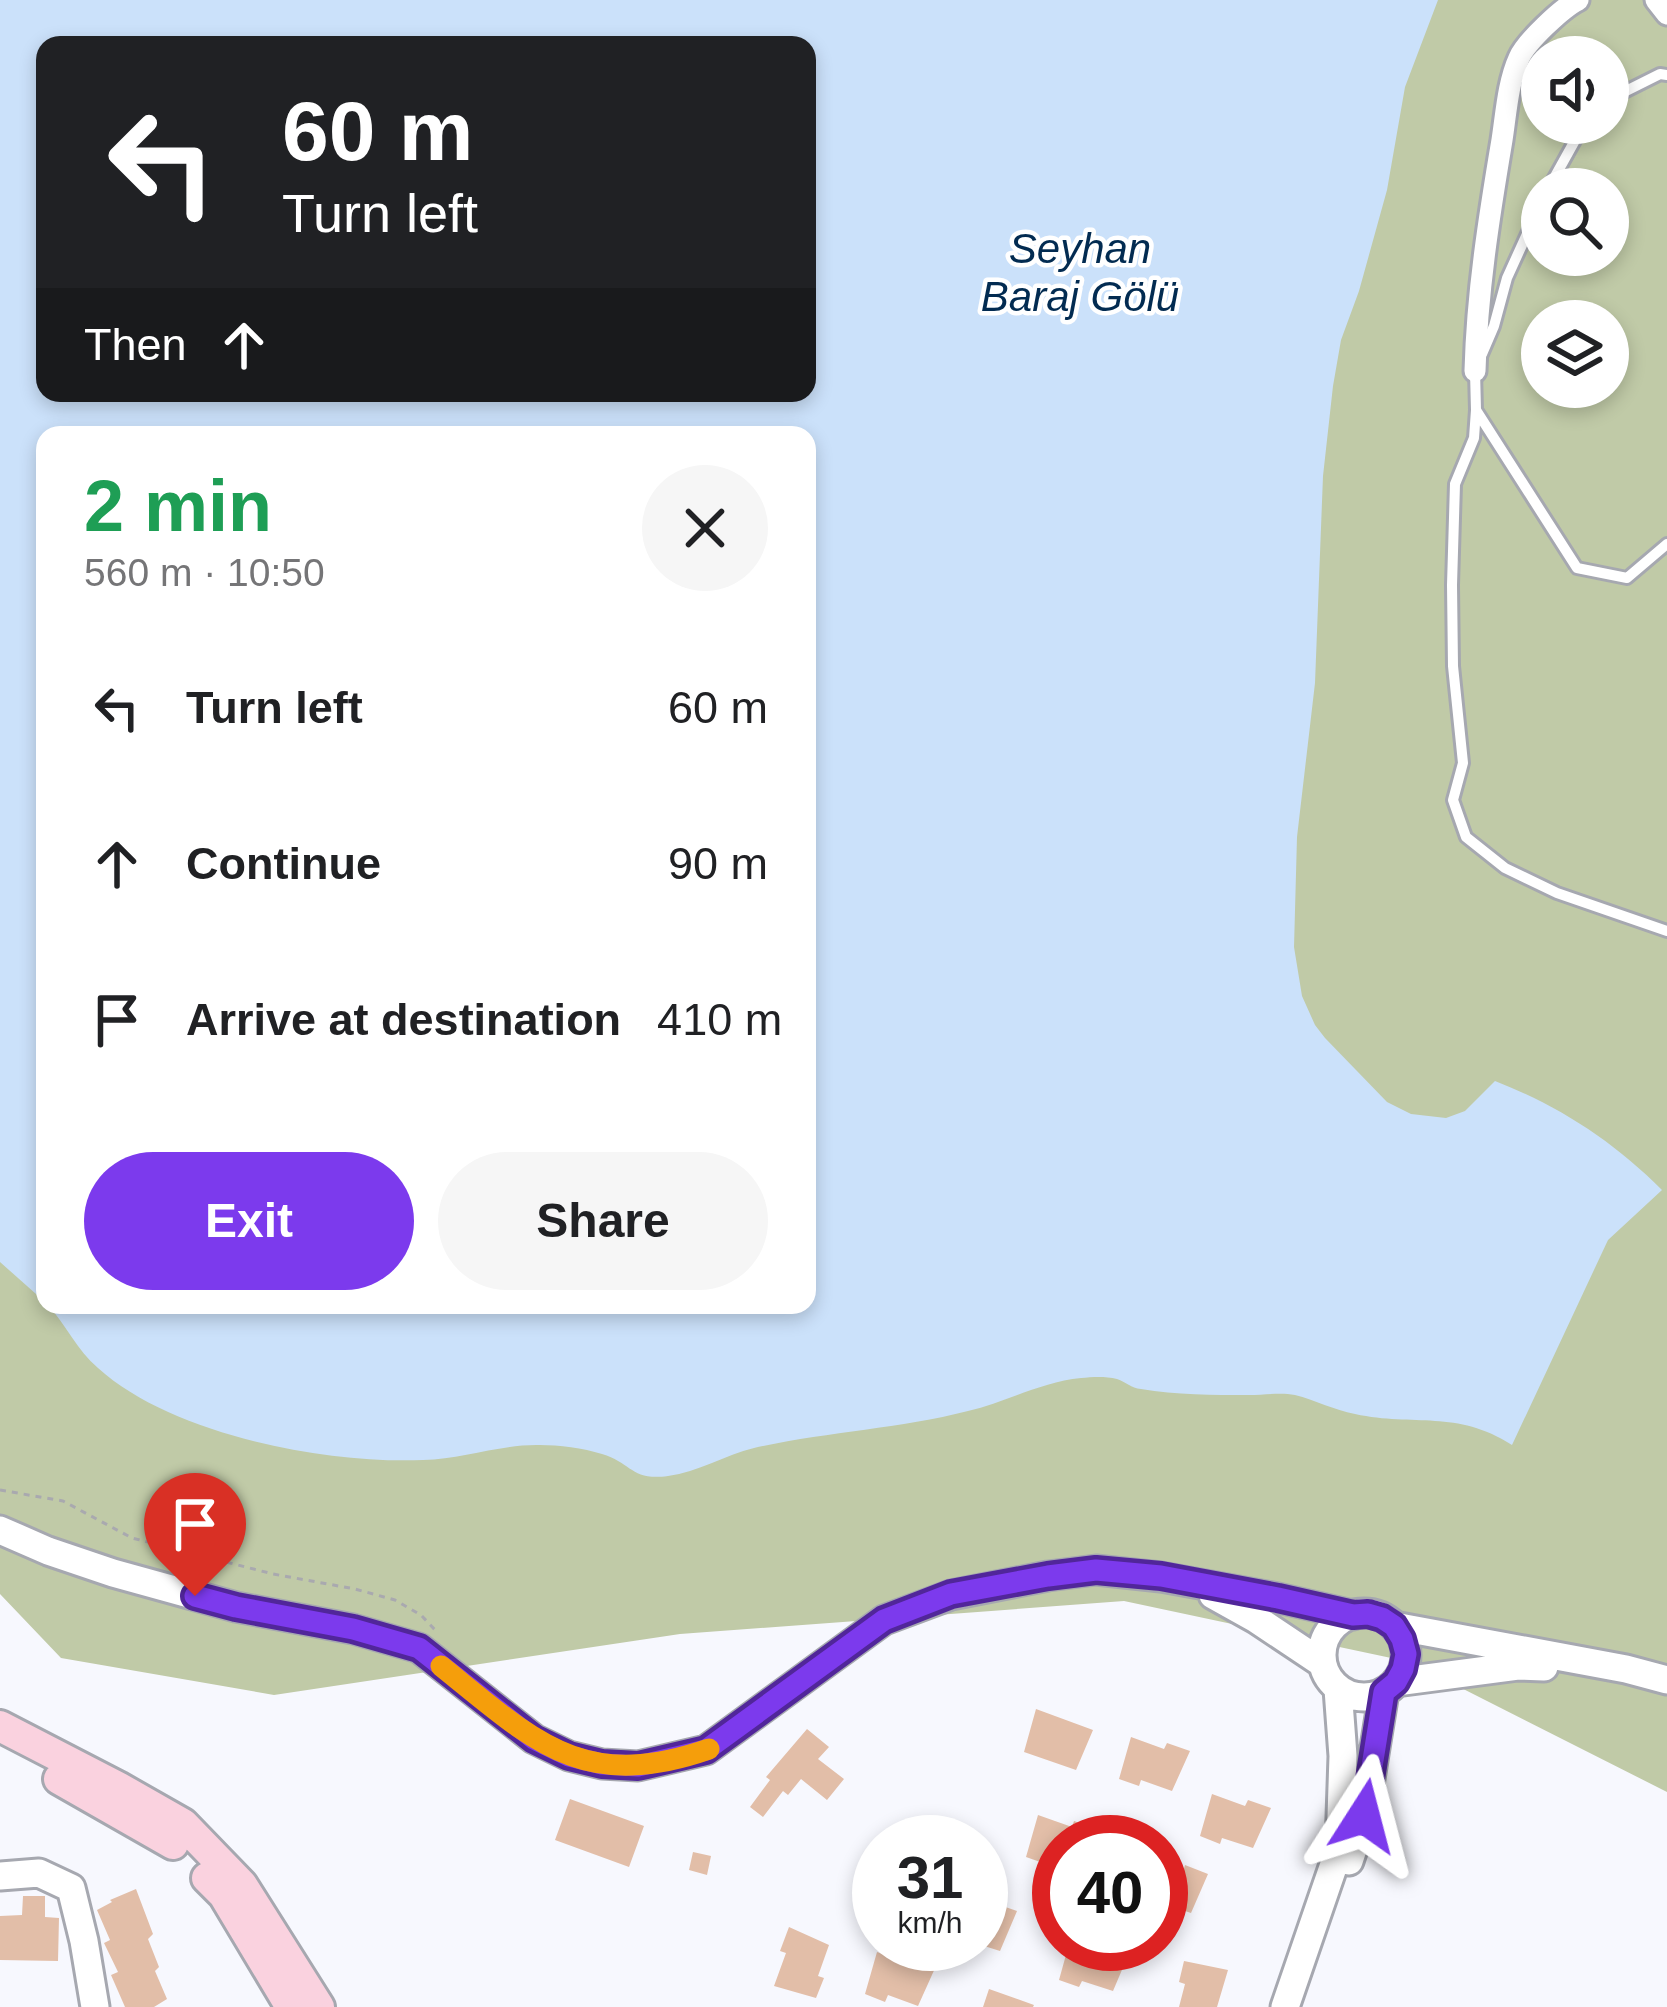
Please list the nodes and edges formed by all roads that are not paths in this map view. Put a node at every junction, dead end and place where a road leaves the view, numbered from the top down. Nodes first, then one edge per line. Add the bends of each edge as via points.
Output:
1 (1578, 0) edge
2 (1656, 0) edge
3 (1667, 14) edge
4 (1667, 76) edge
5 (1629, 90) edge
6 (1521, 247) edge
7 (1475, 371) junction
8 (1476, 410) junction
9 (1667, 544) edge
10 (1667, 931) edge
11 (0, 1530) edge
12 (1194, 1584) junction
13 (1353, 1615) junction
14 (1394, 1626) junction
15 (1322, 1664) junction
16 (1626, 1669) junction
17 (1667, 1679) edge
18 (1390, 1687) junction
19 (1338, 1689) junction
20 (0, 1726) edge
21 (0, 1749) edge
22 (0, 1876) edge
23 (94, 2007) edge
24 (291, 2007) edge
25 (319, 2007) edge
26 (1285, 2007) edge
27 (1299, 2007) edge

1 - 7 street via 1520,55 1488,221
2 - 3 street
4 - 5 lane
6 - 7 lane
7 - 8 lane
8 - 9 lane via 1577,568 1627,578
8 - 10 lane via 1455,484 1452,585 1463,763 1453,800 1466,838 1557,893
11 - 12 street via 113,1574 419,1648 534,1739 569,1756 638,1766 706,1750 884,1620 951,1594 1096,1570
12 - 13 street
12 - 15 street
13 - 14 street
13 - 15 street via 1328,1633
14 - 16 street
14 - 18 street via 1406,1654
15 - 19 street
16 - 17 street
16 - 18 street via 1518,1666
18 - 19 street via 1360,1697
18 - 27 street via 1364,1816
19 - 26 street via 1340,1847
20 - 25 main road via 183,1824 242,1885
21 - 24 main road via 169,1839 224,1895
22 - 23 street via 39,1873 71,1888

